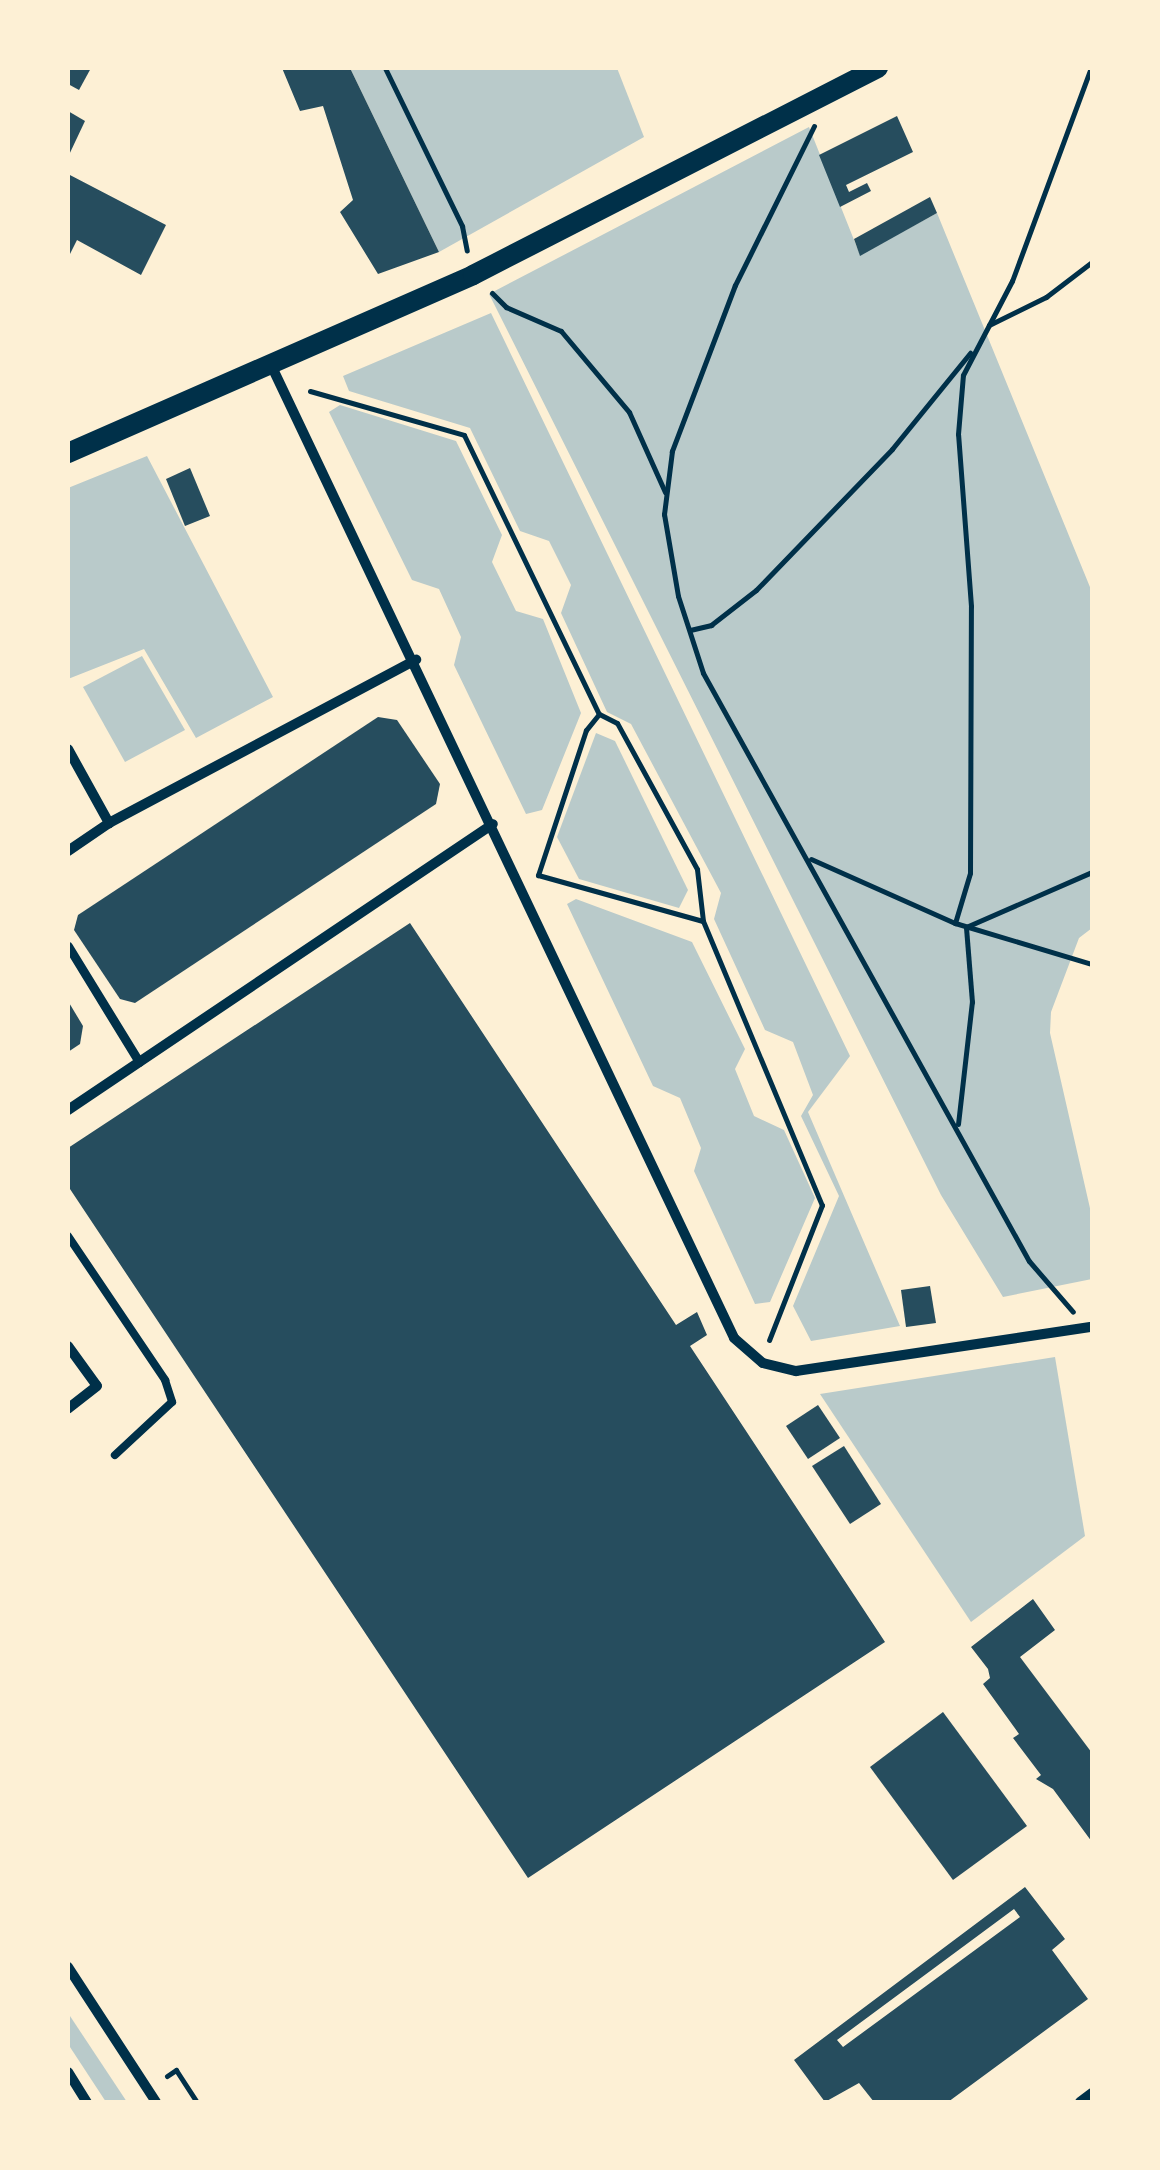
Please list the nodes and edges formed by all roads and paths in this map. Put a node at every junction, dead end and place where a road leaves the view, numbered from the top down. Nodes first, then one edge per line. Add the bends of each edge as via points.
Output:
1 (385, 68) edge
2 (878, 68) edge
3 (1091, 68) edge
4 (806, 104) junction
5 (1092, 262) edge
6 (472, 275) junction
7 (986, 326) junction
8 (972, 350) junction
9 (272, 367) junction
10 (310, 392) dead end
11 (68, 453) edge
12 (666, 495) junction
13 (689, 630) junction
14 (416, 660) junction
15 (599, 714) junction
16 (68, 750) edge
17 (109, 822) junction
18 (494, 824) junction
19 (68, 852) edge
20 (808, 858) junction
21 (1092, 872) edge
22 (703, 922) junction
23 (954, 924) junction
24 (966, 927) junction
25 (68, 946) edge
26 (1092, 964) edge
27 (140, 1062) junction
28 (68, 1110) edge
29 (958, 1127) junction
30 (68, 1236) edge
31 (1092, 1326) edge
32 (1076, 1329) junction
33 (769, 1340) dead end
34 (68, 1346) edge
35 (68, 1409) edge
36 (115, 1456) dead end
37 (68, 1966) edge
38 (68, 2072) edge
39 (167, 2076) dead end
40 (1092, 2093) edge
41 (87, 2102) edge
42 (156, 2102) edge
43 (197, 2102) edge
44 (1080, 2102) edge

1 - 6 path via 462,226
2 - 4 main road
3 - 7 path via 1012,281
4 - 6 main road
4 - 12 path via 815,129 735,285 672,451
5 - 7 path via 1046,297
6 - 9 main road
6 - 12 path via 506,307 561,330 630,412
7 - 8 path
8 - 13 path via 892,449 756,590 710,625
8 - 23 path via 958,434 971,606 970,874
9 - 11 main road
9 - 14 street
10 - 15 path via 464,435
12 - 13 path via 664,514
13 - 20 path via 703,673
14 - 17 street
14 - 18 street
15 - 22 path via 617,724 697,870
15 - 22 path via 586,730 538,875
16 - 17 street
17 - 19 street
18 - 27 street
18 - 32 street via 734,1338 763,1362 796,1371
20 - 23 path
20 - 29 path
21 - 24 path
22 - 33 path via 822,1205
23 - 24 path
24 - 26 path
24 - 29 path via 972,1002
25 - 27 street
27 - 28 street
29 - 32 path via 1029,1261 1073,1310
30 - 36 lane via 165,1380 172,1402
31 - 32 street
34 - 35 street via 97,1386
37 - 42 street
38 - 41 street
39 - 43 path via 176,2070
40 - 44 street

